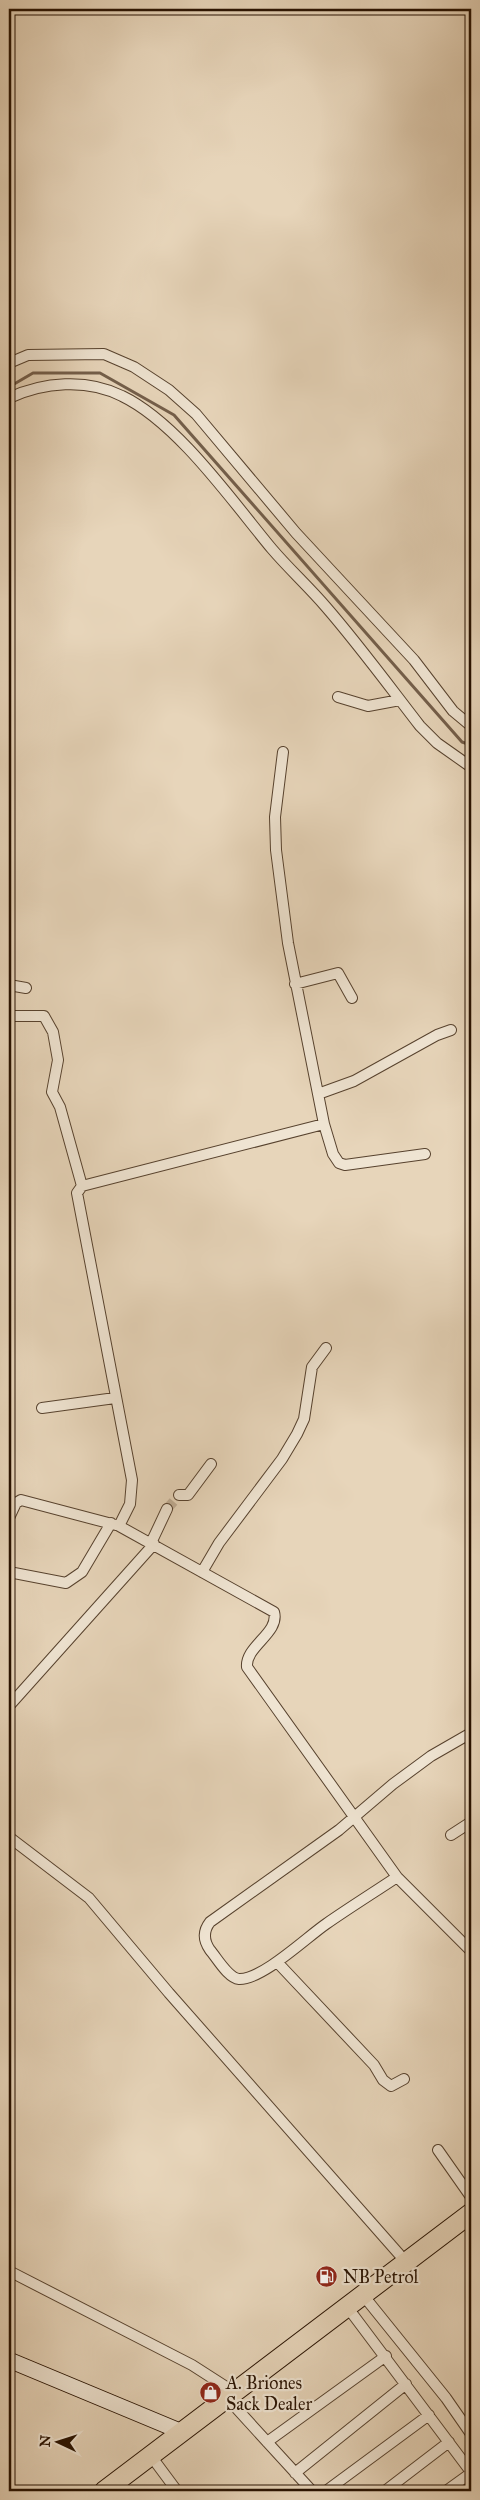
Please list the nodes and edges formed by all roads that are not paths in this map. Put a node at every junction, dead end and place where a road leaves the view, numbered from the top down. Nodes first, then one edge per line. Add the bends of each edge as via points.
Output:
1 (9, 363) edge
2 (9, 398) edge
3 (338, 697) dead end
4 (400, 700) junction
5 (471, 726) edge
6 (283, 752) dead end
7 (471, 767) edge
8 (296, 984) junction
9 (9, 985) edge
10 (26, 988) dead end
11 (352, 998) dead end
12 (9, 1016) edge
13 (451, 1030) dead end
14 (318, 1094) junction
15 (324, 1124) junction
16 (425, 1154) dead end
17 (82, 1186) junction
18 (326, 1348) dead end
19 (115, 1398) junction
20 (42, 1408) dead end
21 (211, 1464) dead end
22 (179, 1495) tunnel mouth
23 (167, 1509) tunnel mouth
24 (9, 1518) edge
25 (115, 1524) junction
26 (152, 1544) junction
27 (9, 1572) edge
28 (202, 1572) junction
29 (9, 1706) edge
30 (471, 1733) edge
31 (353, 1817) junction
32 (471, 1822) edge
33 (451, 1835) dead end
34 (9, 1837) edge
35 (397, 1877) junction
36 (471, 1951) edge
37 (278, 1962) junction
38 (404, 2079) dead end
39 (438, 2150) dead end
40 (471, 2197) edge
41 (471, 2213) edge
42 (406, 2262) junction
43 (9, 2271) edge
44 (363, 2295) junction
45 (348, 2308) junction
46 (386, 2356) junction
47 (9, 2360) edge
48 (406, 2384) junction
49 (231, 2395) junction
50 (429, 2415) junction
51 (182, 2432) junction
52 (471, 2434) edge
53 (267, 2442) junction
54 (449, 2442) junction
55 (151, 2456) junction
56 (471, 2472) edge
57 (295, 2473) junction
58 (104, 2491) edge
59 (177, 2491) edge
60 (312, 2491) edge
61 (326, 2491) edge
62 (385, 2491) edge
63 (446, 2491) edge

1 - 5 street via 28,356 94,352 134,367 169,390 196,414 296,533 414,660 453,711
2 - 4 street via 45,386 94,386 124,396 144,410 187,448 325,606
3 - 4 street via 368,706
4 - 7 street via 437,743
6 - 8 street via 275,817 276,850
8 - 11 street via 338,973
8 - 14 street
9 - 10 street
12 - 17 street via 44,1016 53,1032 58,1060 52,1092 60,1107
13 - 14 street via 354,1081
14 - 15 street
15 - 16 street via 333,1154 340,1164
15 - 17 street
17 - 19 street via 77,1193
18 - 28 street via 312,1367 304,1419 298,1434 219,1543
19 - 20 street
19 - 25 street via 132,1480 130,1504
21 - 22 street via 188,1495
23 - 26 street
24 - 25 street via 21,1500
25 - 26 street
25 - 27 street via 82,1572 66,1583
26 - 28 street
26 - 29 street
28 - 31 street via 274,1612 274,1624 249,1656 247,1667
30 - 31 street via 431,1756
31 - 35 street
31 - 37 street via 206,1927 208,1947 233,1977 251,1977
32 - 33 street
34 - 42 street via 90,1898 169,1993
35 - 36 street
35 - 37 street via 326,1924
37 - 38 street via 374,2065 386,2084 391,2086
39 - 40 street
41 - 42 highway
42 - 44 highway
43 - 49 street via 192,2365
44 - 45 highway
44 - 52 street
45 - 46 street
45 - 49 highway
46 - 48 street
46 - 53 street
47 - 51 street
48 - 50 street
48 - 57 street
49 - 51 highway
49 - 53 street
50 - 54 street
50 - 61 street
51 - 55 highway
53 - 57 street
54 - 56 street
54 - 62 street
55 - 58 highway
55 - 59 street
56 - 63 street
57 - 60 street

